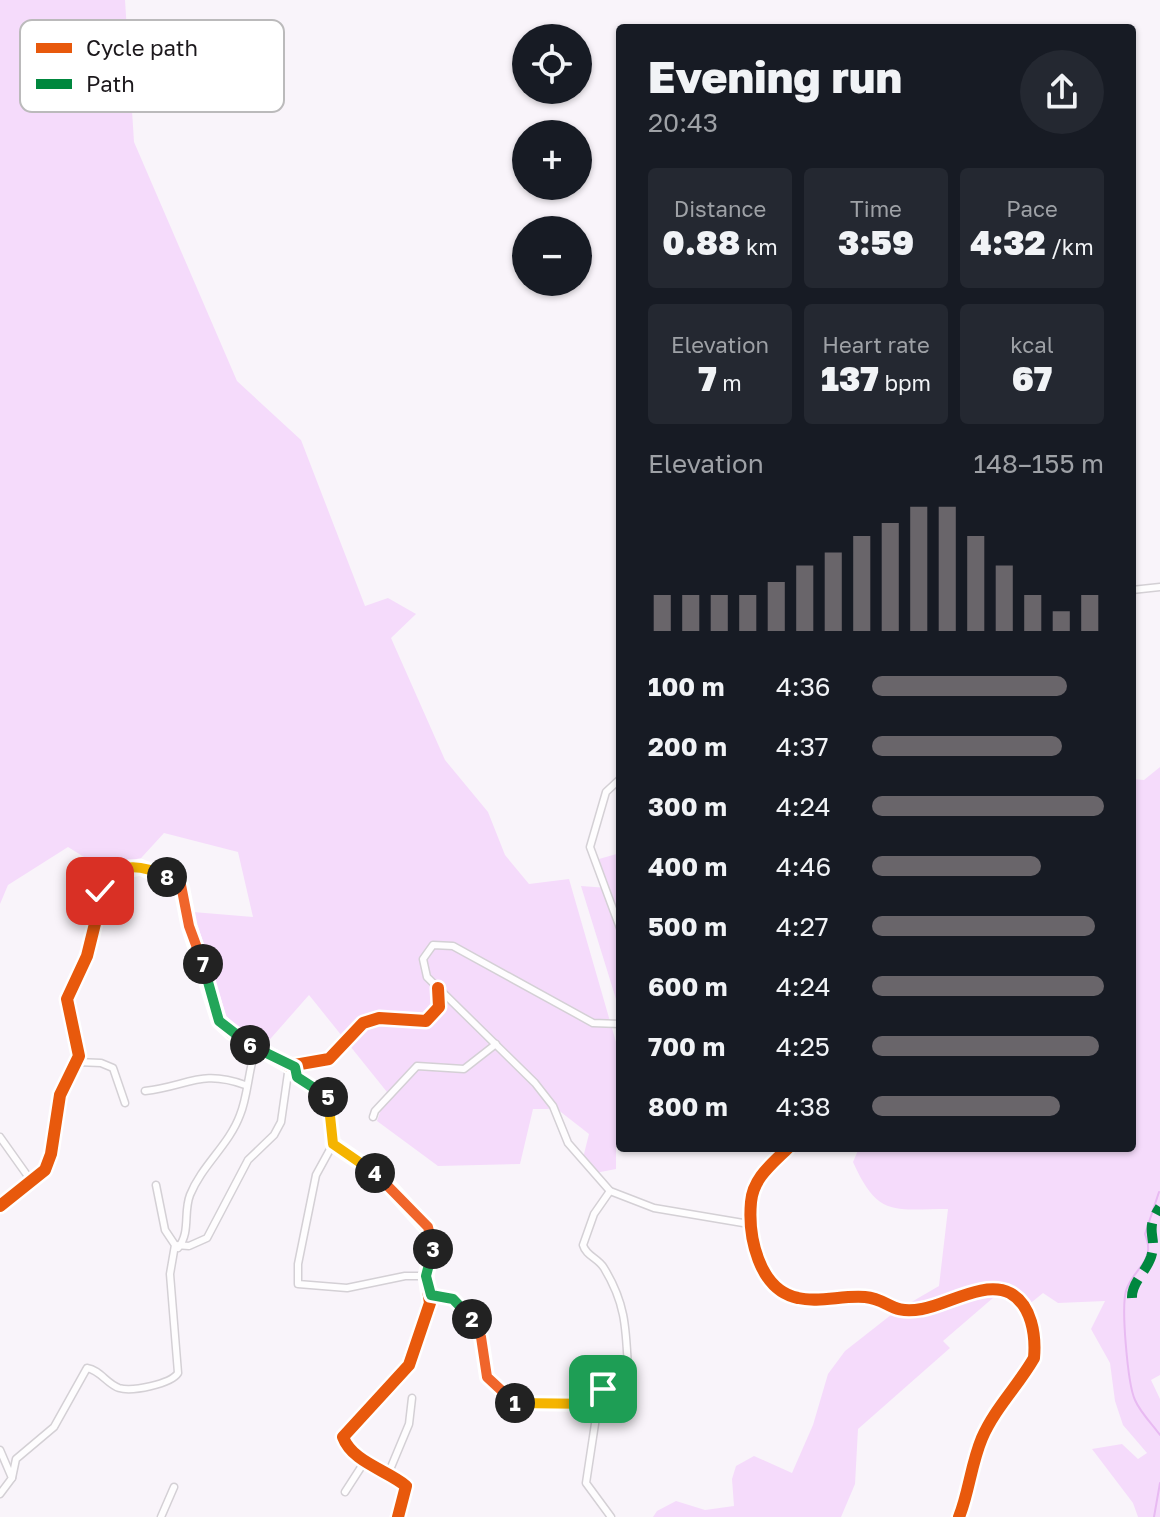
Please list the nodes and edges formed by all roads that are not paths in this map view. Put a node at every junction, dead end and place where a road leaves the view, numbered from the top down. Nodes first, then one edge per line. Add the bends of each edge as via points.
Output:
1 (1160, 587) edge
2 (1136, 590) edge
3 (616, 783) edge
4 (616, 917) edge
5 (438, 988) junction
6 (616, 1024) edge
7 (496, 1044) junction
8 (256, 1048) junction
9 (77, 1062) junction
10 (292, 1067) junction
11 (245, 1085) junction
12 (145, 1091) dead end
13 (125, 1103) dead end
14 (373, 1117) dead end
15 (0, 1137) edge
16 (333, 1144) junction
17 (784, 1152) edge
18 (32, 1182) junction
19 (156, 1185) dead end
20 (610, 1191) junction
21 (0, 1206) edge
22 (749, 1224) junction
23 (176, 1247) junction
24 (426, 1276) junction
25 (431, 1295) junction
26 (412, 1398) dead end
27 (598, 1404) junction
28 (0, 1450) edge
29 (365, 1461) junction
30 (389, 1472) junction
31 (12, 1478) junction
32 (414, 1482) dead end
33 (406, 1486) junction
34 (174, 1487) dead end
35 (345, 1492) dead end
36 (0, 1494) edge
37 (161, 1517) edge
38 (398, 1517) edge
39 (611, 1517) edge
40 (959, 1517) edge

1 - 2 street
3 - 4 street via 606,792 590,847
5 - 6 street via 424,971 423,959 429,949 444,943 593,1023
5 - 7 street
5 - 10 street via 439,1007 426,1021 379,1018 363,1023 329,1059
7 - 14 street via 464,1069 417,1066
7 - 20 street via 553,1106 568,1143
8 - 9 street via 219,1021 181,885 140,867 107,875 100,891 87,956 67,999 80,1049
8 - 10 street
8 - 11 street
9 - 13 street via 113,1068
9 - 18 street via 60,1095 45,1170
10 - 16 street via 297,1077 329,1099
10 - 23 street via 274,1135 248,1160 207,1238
11 - 12 street via 205,1076
11 - 23 street via 242,1112 230,1136 189,1196 187,1229
15 - 18 street
16 - 24 street via 380,1176 428,1227 433,1245
16 - 24 street via 316,1175 298,1284 347,1288
17 - 22 street via 754,1188
18 - 21 street
19 - 23 street via 165,1230
20 - 22 street via 654,1208
20 - 27 street via 594,1214 583,1245 604,1267 621,1301 628,1370 604,1384
22 - 40 street via 767,1275 800,1299 866,1297 887,1308 911,1311 1000,1290 1015,1296 1029,1314 1034,1358 982,1439
23 - 31 street via 169,1262 180,1367 175,1378 126,1389 87,1368 54,1427 16,1459
24 - 25 street
25 - 27 street via 453,1299 470,1316 481,1337 487,1377 516,1403
25 - 29 street via 412,1359 343,1437
26 - 30 street via 409,1424
27 - 39 street via 586,1483
28 - 31 street
29 - 30 street
29 - 35 street
30 - 33 street
31 - 36 street
32 - 33 street
33 - 38 street
34 - 37 street

